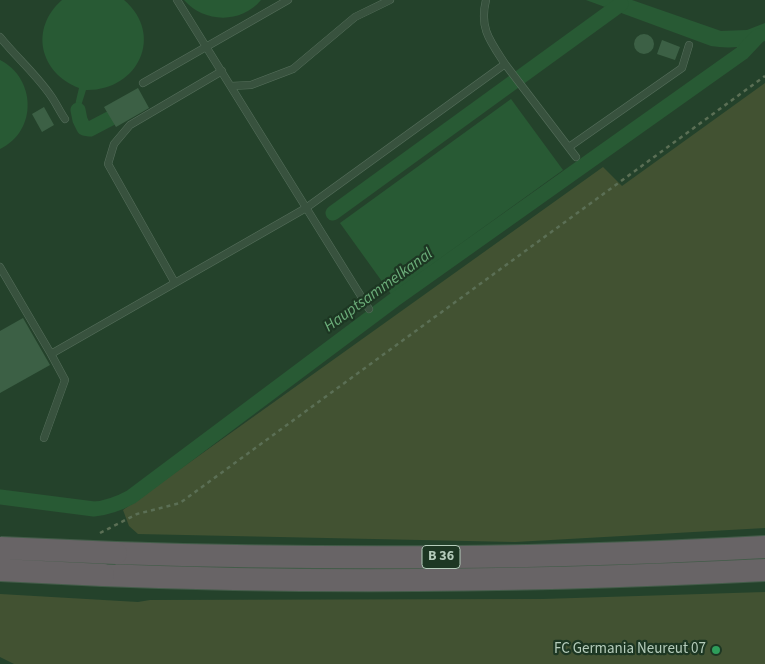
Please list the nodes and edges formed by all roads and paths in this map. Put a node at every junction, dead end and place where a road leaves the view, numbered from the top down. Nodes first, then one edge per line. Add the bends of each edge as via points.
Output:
1 (177, 0) edge
2 (288, 0) edge
3 (390, 0) edge
4 (486, 0) edge
5 (0, 36) edge
6 (689, 45) dead end
7 (207, 46) junction
8 (504, 64) junction
9 (222, 71) junction
10 (765, 76) edge
11 (143, 83) dead end
12 (231, 86) junction
13 (65, 120) dead end
14 (569, 148) junction
15 (576, 157) dead end
16 (306, 208) junction
17 (0, 267) edge
18 (176, 283) junction
19 (369, 309) dead end
20 (51, 354) junction
21 (44, 438) dead end
22 (100, 533) dead end
23 (765, 547) edge
24 (0, 548) edge
25 (0, 570) edge
26 (765, 570) edge
27 (678, 574) junction
28 (765, 583) edge

1 - 7 lane
2 - 7 lane
3 - 12 lane via 355,16 293,69 251,85
4 - 8 lane via 482,15 489,39
5 - 13 lane via 50,95
6 - 14 lane via 682,68
7 - 9 lane
7 - 11 lane
8 - 14 lane
8 - 16 lane
9 - 12 lane
9 - 18 lane via 130,125 114,144 108,164
10 - 22 path via 180,503 137,514
12 - 16 lane
14 - 15 lane
16 - 18 lane
16 - 19 lane
17 - 20 lane
18 - 20 lane
20 - 21 lane via 65,380
23 - 24 highway, B 36, bridge via 509,557 308,557
25 - 27 highway, B 36, bridge via 337,580
26 - 27 highway, B 36
27 - 28 highway via 702,584

